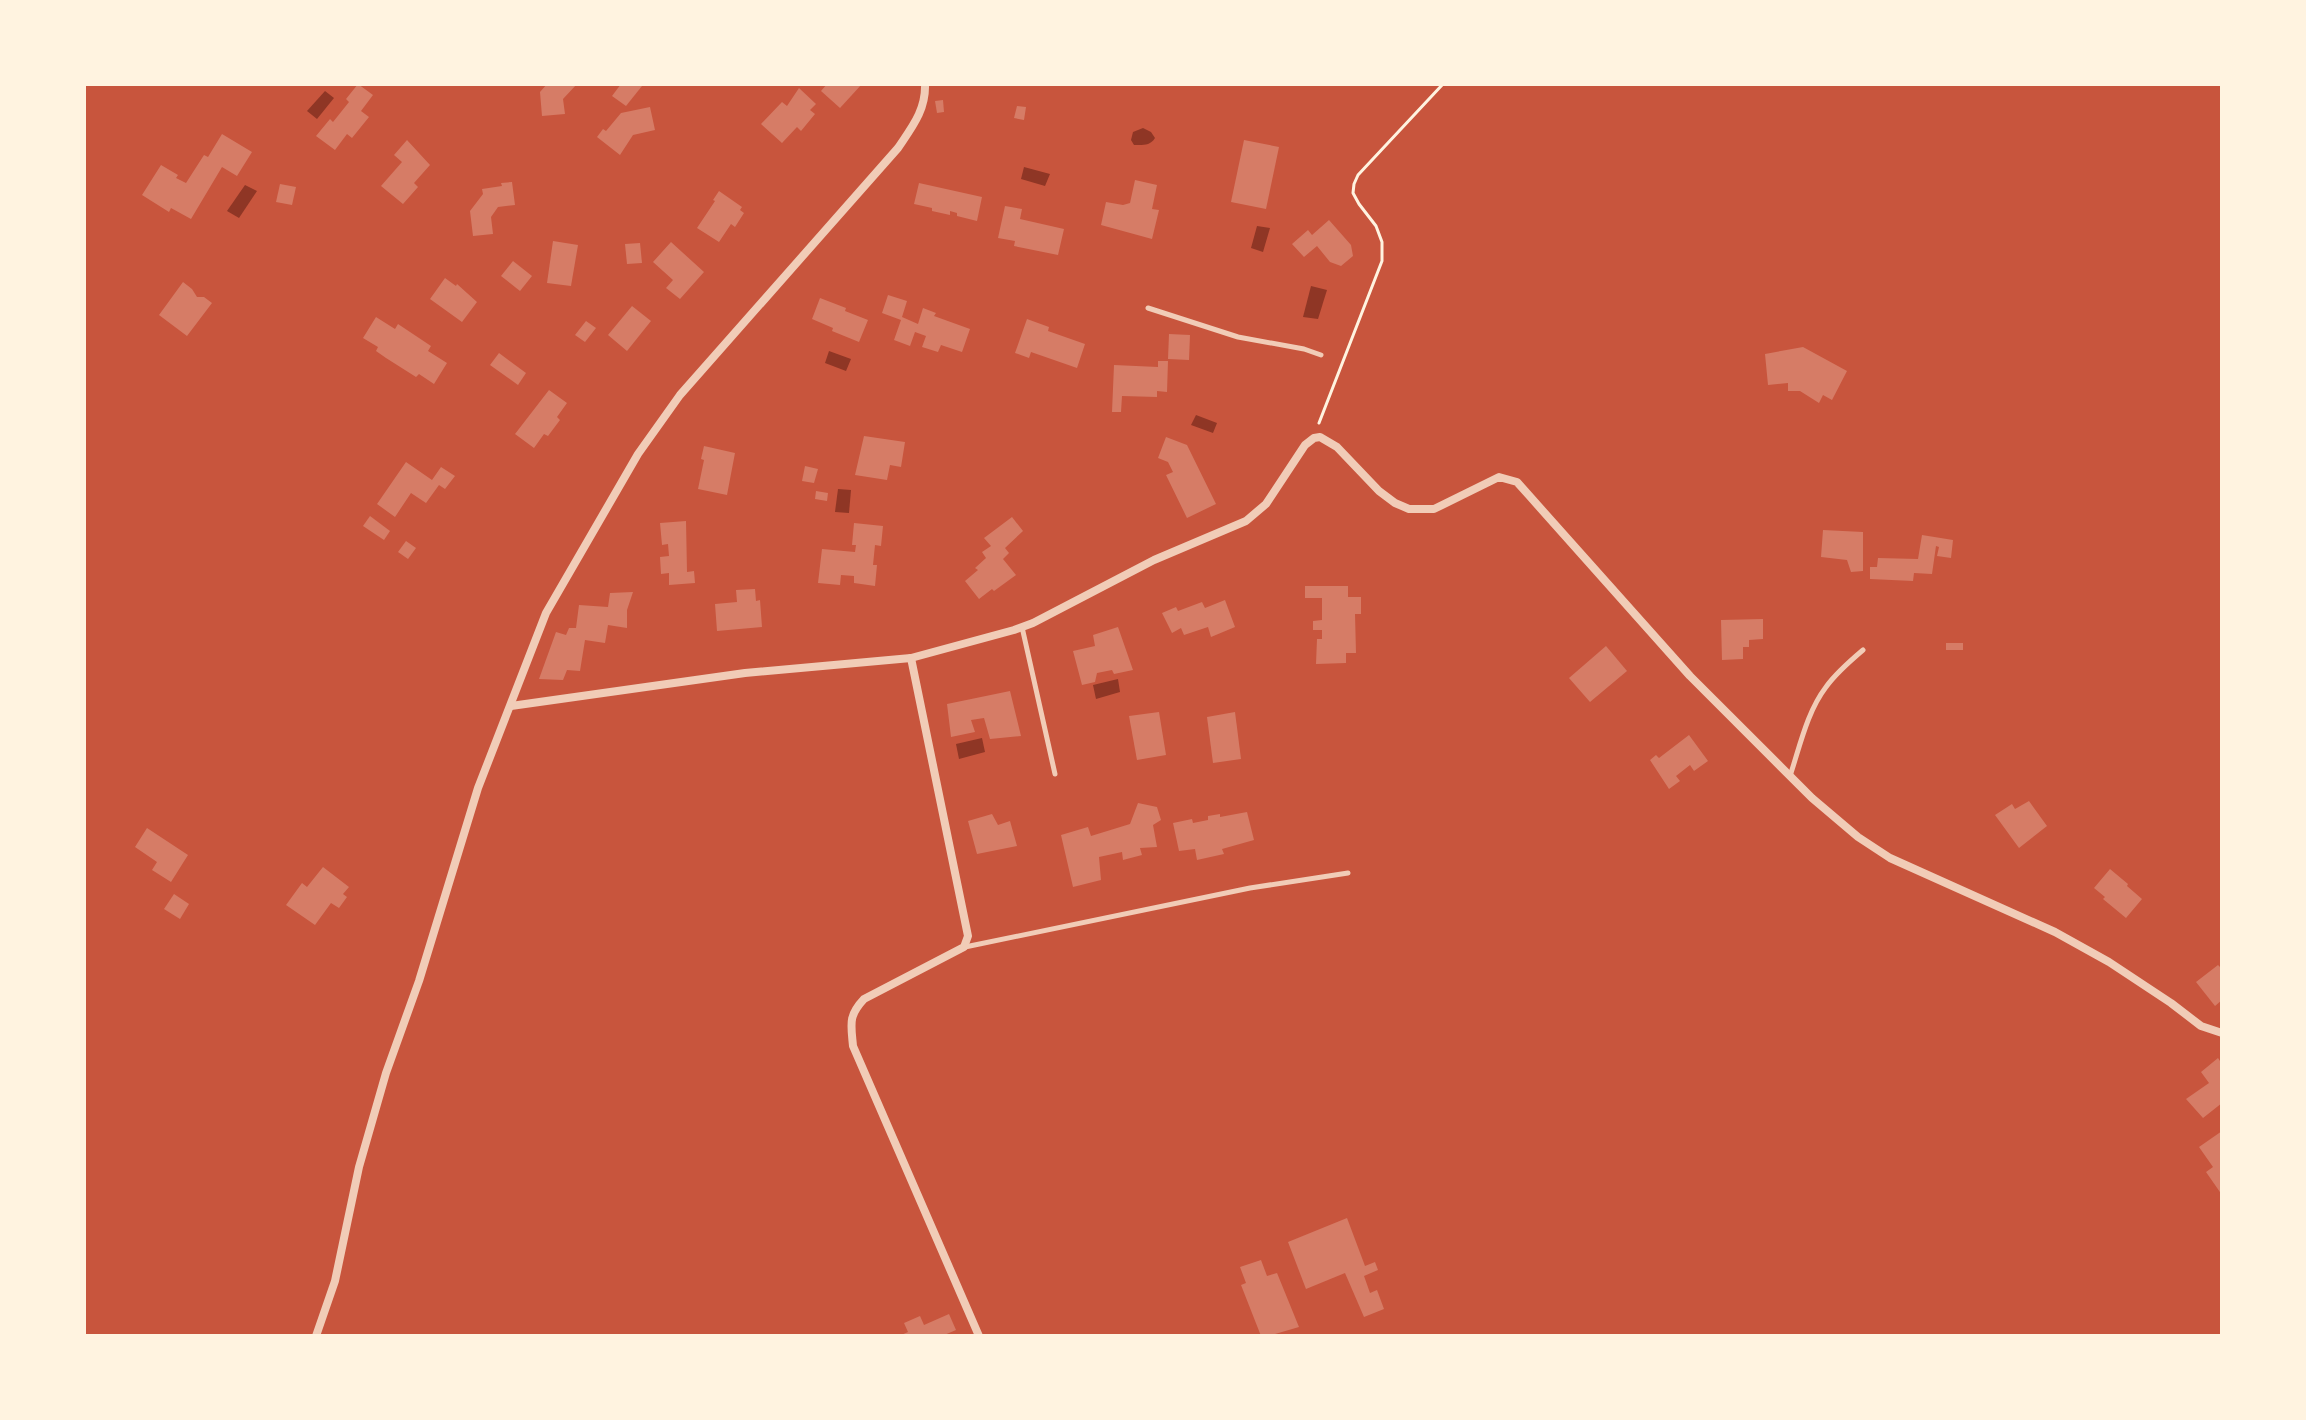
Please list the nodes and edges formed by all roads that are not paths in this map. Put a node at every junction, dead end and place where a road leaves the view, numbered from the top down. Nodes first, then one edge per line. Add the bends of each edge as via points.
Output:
1 (925, 84) edge
2 (1148, 308) dead end
3 (1321, 355) dead end
4 (1022, 627) junction
5 (1863, 650) dead end
6 (911, 658) junction
7 (511, 706) junction
8 (1055, 774) dead end
9 (1790, 777) junction
10 (1348, 873) dead end
11 (964, 947) junction
12 (2222, 1033) edge
13 (316, 1336) edge
14 (979, 1336) edge

1 - 7 street via 918,118 898,148 680,395 638,454 546,613
2 - 3 lane via 1238,337
4 - 6 street
4 - 8 lane
4 - 9 street via 1154,560 1246,521 1266,504 1305,445 1320,437 1337,447 1379,491 1409,509 1434,509 1499,477 1517,482 1681,667
5 - 9 lane via 1825,688
6 - 7 street via 745,673
6 - 11 street via 968,936
7 - 13 street via 478,788 386,1073 335,1281
9 - 12 street via 1890,858 2055,932 2109,962 2201,1026
10 - 11 lane
11 - 14 street via 864,999 850,1022 853,1046

